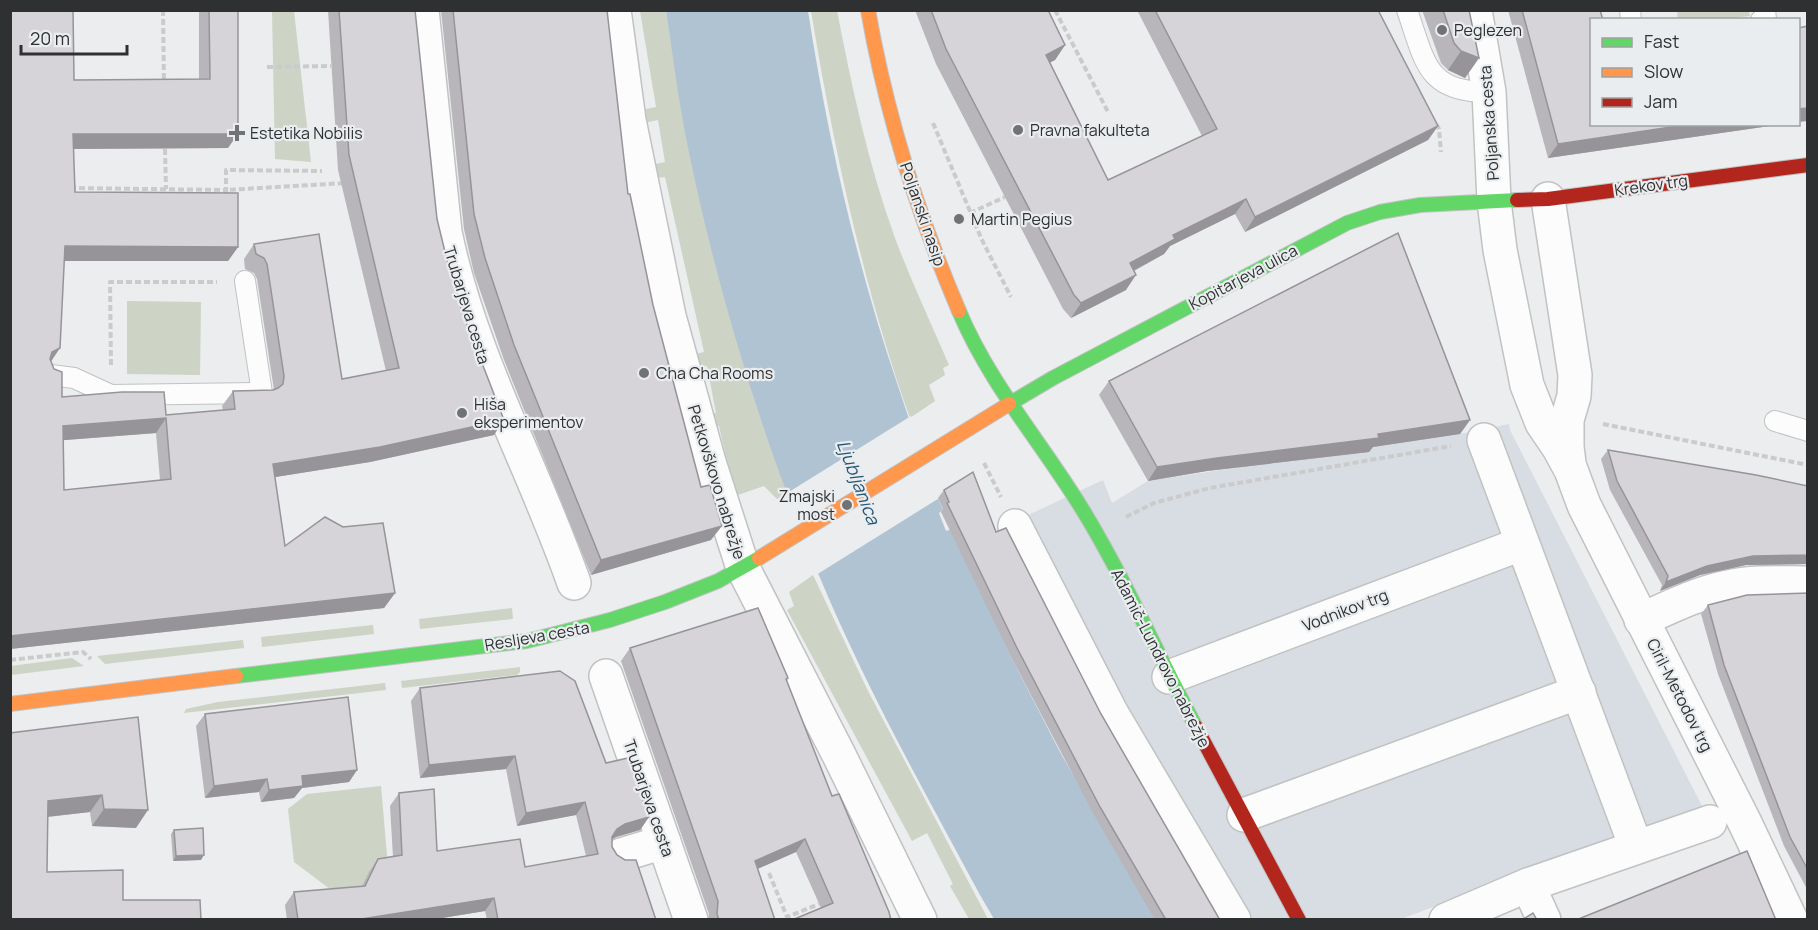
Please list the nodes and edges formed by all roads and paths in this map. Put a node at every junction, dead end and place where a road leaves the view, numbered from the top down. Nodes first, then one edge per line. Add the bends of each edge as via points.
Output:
1 (163, 10) edge
2 (422, 10) edge
3 (614, 10) edge
4 (868, 10) edge
5 (1055, 10) edge
6 (1407, 10) edge
7 (1475, 10) edge
8 (331, 66) dead end
9 (267, 67) dead end
10 (1489, 92) junction
11 (164, 94) edge
12 (1108, 112) dead end
13 (335, 130) dead end
14 (315, 131) dead end
15 (939, 139) dead end
16 (165, 149) edge
17 (1808, 165) edge
18 (322, 171) dead end
19 (348, 183) edge
20 (64, 188) edge
21 (166, 189) junction
22 (226, 190) junction
23 (1005, 197) dead end
24 (1548, 199) junction
25 (229, 201) edge
26 (1494, 201) junction
27 (970, 213) junction
28 (244, 281) joint
29 (1011, 297) dead end
30 (51, 375) edge
31 (111, 395) junction
32 (1009, 405) junction
33 (1775, 421) dead end
34 (1599, 423) dead end
35 (1808, 430) edge
36 (1484, 440) joint
37 (1808, 465) edge
38 (1571, 470) junction
39 (1015, 526) dead end
40 (1096, 533) junction
41 (1521, 544) junction
42 (743, 568) junction
43 (574, 583) dead end
44 (1808, 583) edge
45 (1641, 620) junction
46 (83, 652) edge
47 (10, 660) edge
48 (606, 676) dead end
49 (1169, 677) junction
50 (1579, 692) junction
51 (10, 704) edge
52 (1244, 815) junction
53 (1731, 818) junction
54 (664, 842) junction
55 (1636, 847) junction
56 (621, 855) edge
57 (768, 873) edge
58 (1528, 885) junction
59 (819, 904) dead end
60 (691, 920) edge
61 (920, 920) edge
62 (1234, 920) edge
63 (1299, 920) edge
64 (1446, 920) edge
65 (1544, 920) edge
66 (1791, 920) edge

1 - 11 path
2 - 43 street, Trubarjeva cesta via 449,254 484,363
3 - 42 street, Petkovškovo nabrežje via 629,120 669,316
4 - 32 main road, Poljanski nasip via 899,143 924,218 950,290 984,364
5 - 12 path
6 - 10 lane via 1435,78 1468,93
7 - 10 street, Poljanska cesta
8 - 9 path
10 - 26 street, Poljanska cesta
13 - 14 path
15 - 27 path
16 - 21 path
17 - 24 main road, Krekov trg
18 - 22 path via 226,170
19 - 22 path
20 - 21 path
21 - 22 path
22 - 25 path
23 - 27 path
24 - 26 main road, Krekov trg
24 - 38 street, Ciril-Metodov trg via 1575,375 1567,420
26 - 32 main road, Kopitarjeva ulica via 1420,205 1347,223
26 - 38 street, Ciril-Metodov trg via 1527,386 1542,423
27 - 29 path
28 - 31 path via 110,282
28 - 31 lane via 262,393
30 - 31 lane via 74,378
32 - 40 main road, Adamič-Lundrovo nabrežje via 1073,493
32 - 42 main road, Resljeva cesta
33 - 35 lane
34 - 37 path
36 - 40 path via 1210,488 1154,503
36 - 41 street
38 - 45 street, Ciril-Metodov trg via 1584,505
39 - 62 street via 1112,714
40 - 49 main road, Adamič-Lundrovo nabrežje
41 - 49 street, Vodnikov trg
41 - 50 street
42 - 51 main road, Resljeva cesta via 714,583 588,628 527,641
42 - 61 street, Petkovškovo nabrežje
44 - 45 street via 1730,586 1691,597
45 - 53 street, Ciril-Metodov trg
46 - 47 path
48 - 54 street, Trubarjeva cesta
49 - 52 main road, Adamič-Lundrovo nabrežje
50 - 52 street
50 - 55 street
52 - 63 main road, Adamič-Lundrovo nabrežje
53 - 55 street
53 - 66 street, Ciril-Metodov trg
54 - 56 street
54 - 60 street, Trubarjeva cesta
55 - 58 street
57 - 59 path via 787,917
58 - 64 street
58 - 65 street

